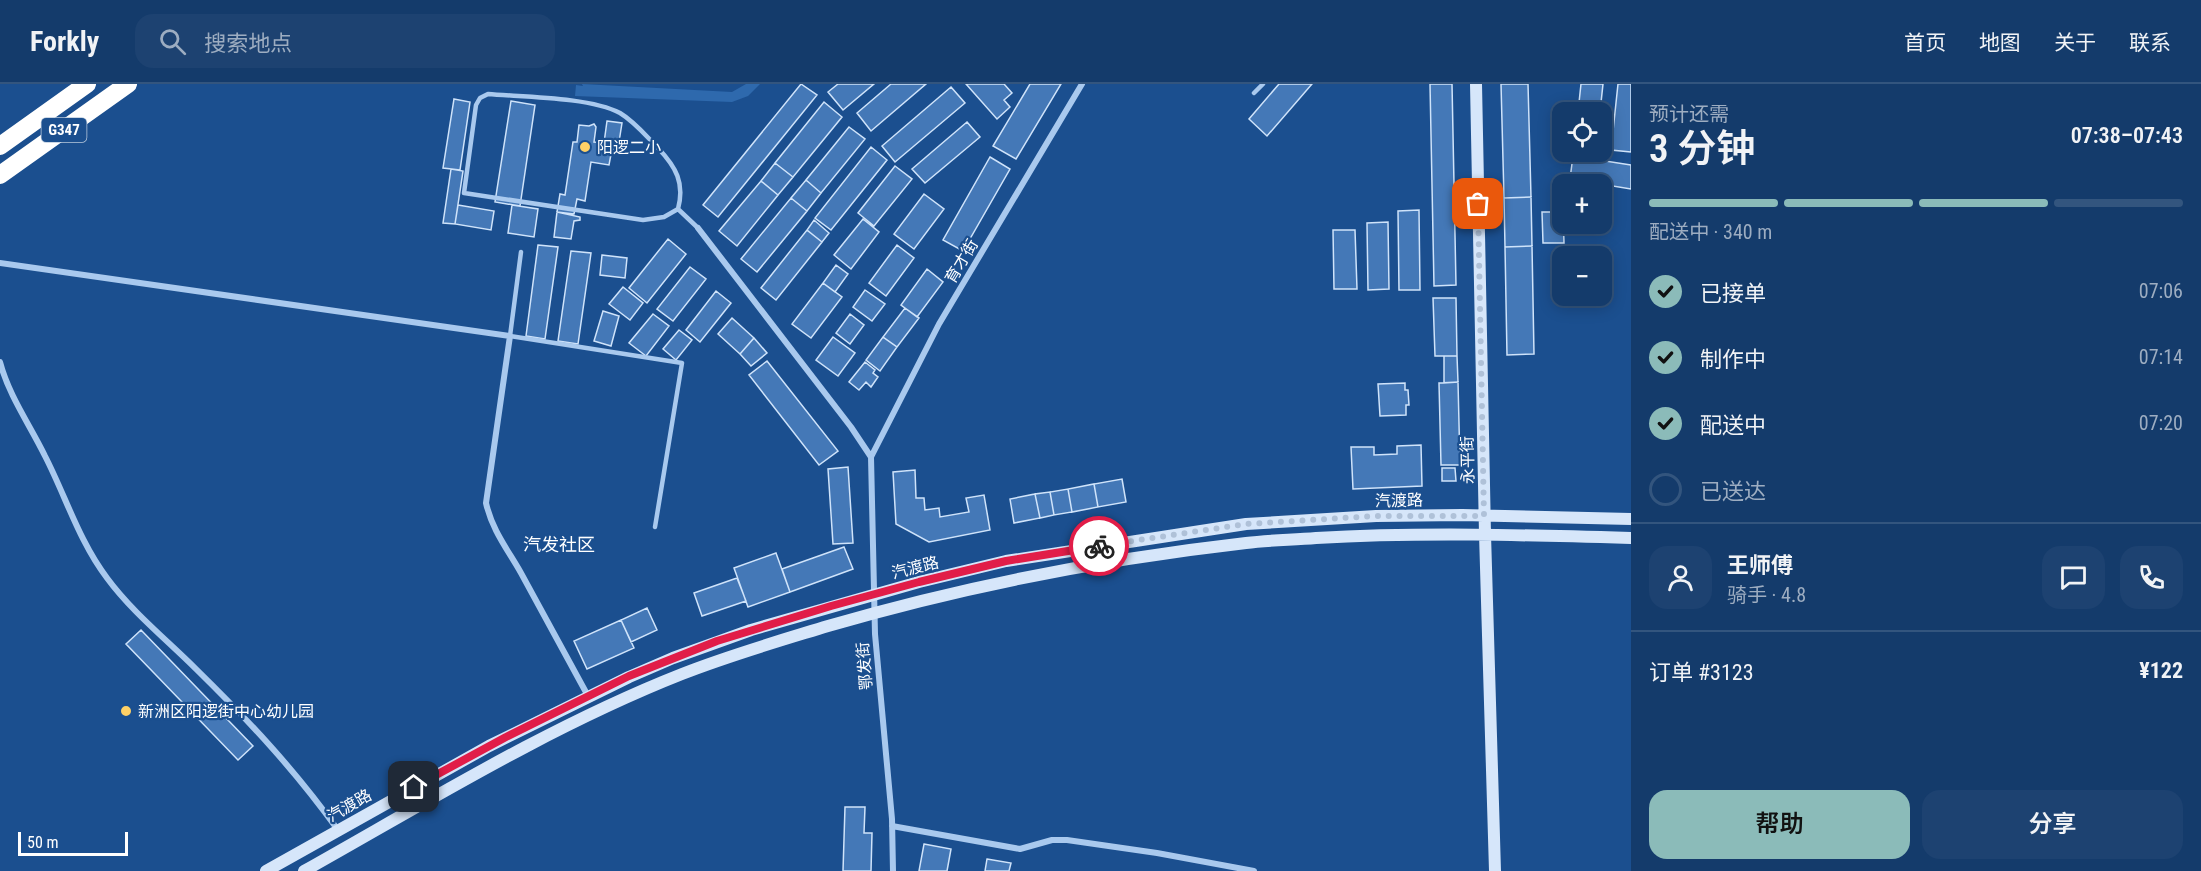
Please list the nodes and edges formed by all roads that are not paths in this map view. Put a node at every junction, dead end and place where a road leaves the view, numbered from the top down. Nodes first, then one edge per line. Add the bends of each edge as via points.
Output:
1 (87, 84) edge
2 (128, 84) edge
3 (1082, 84) edge
4 (1263, 84) edge
5 (1476, 84) edge
6 (1254, 93) dead end
7 (0, 146) edge
8 (0, 175) edge
9 (678, 209) junction
10 (698, 228) joint
11 (521, 252) dead end
12 (0, 263) edge
13 (510, 336) junction
14 (0, 362) edge
15 (871, 457) junction
16 (1484, 516) junction
17 (1631, 519) edge
18 (655, 527) dead end
19 (1485, 534) junction
20 (1631, 538) edge
21 (874, 594) junction
22 (875, 613) junction
23 (588, 696) junction
24 (892, 826) junction
25 (338, 830) junction
26 (266, 871) edge
27 (304, 871) edge
28 (893, 871) edge
29 (1254, 871) edge
30 (1495, 871) edge

1 - 7 highway, G347
2 - 8 highway, G347
3 - 15 street, 育才街 via 939,324
4 - 6 lane
5 - 16 street, 永平街
9 - 9 lane via 681,190 676,170 620,113 561,99 488,94 478,101 464,193 643,220 664,217
9 - 10 lane
10 - 15 street
11 - 13 lane
12 - 13 street
13 - 18 lane via 682,363
13 - 23 street via 486,502 495,531
14 - 25 street via 8,387 96,562 123,597 256,728
15 - 21 street, 鄂发街
16 - 17 street, 汽渡路
16 - 19 street, 永平街
16 - 21 street, 汽渡路 via 1376,516 1246,524 1006,561
19 - 20 street, 汽渡路
19 - 22 street, 汽渡路 via 1248,542 1010,579
19 - 30 street, 永平街
21 - 22 street, 鄂发街
21 - 23 street, 汽渡路 via 717,641
22 - 24 street, 鄂发街
22 - 27 street, 汽渡路 via 723,659 637,693 488,768
23 - 25 street, 汽渡路
24 - 28 street, 鄂发街
24 - 29 street via 1020,849 1067,840
25 - 26 street, 汽渡路

